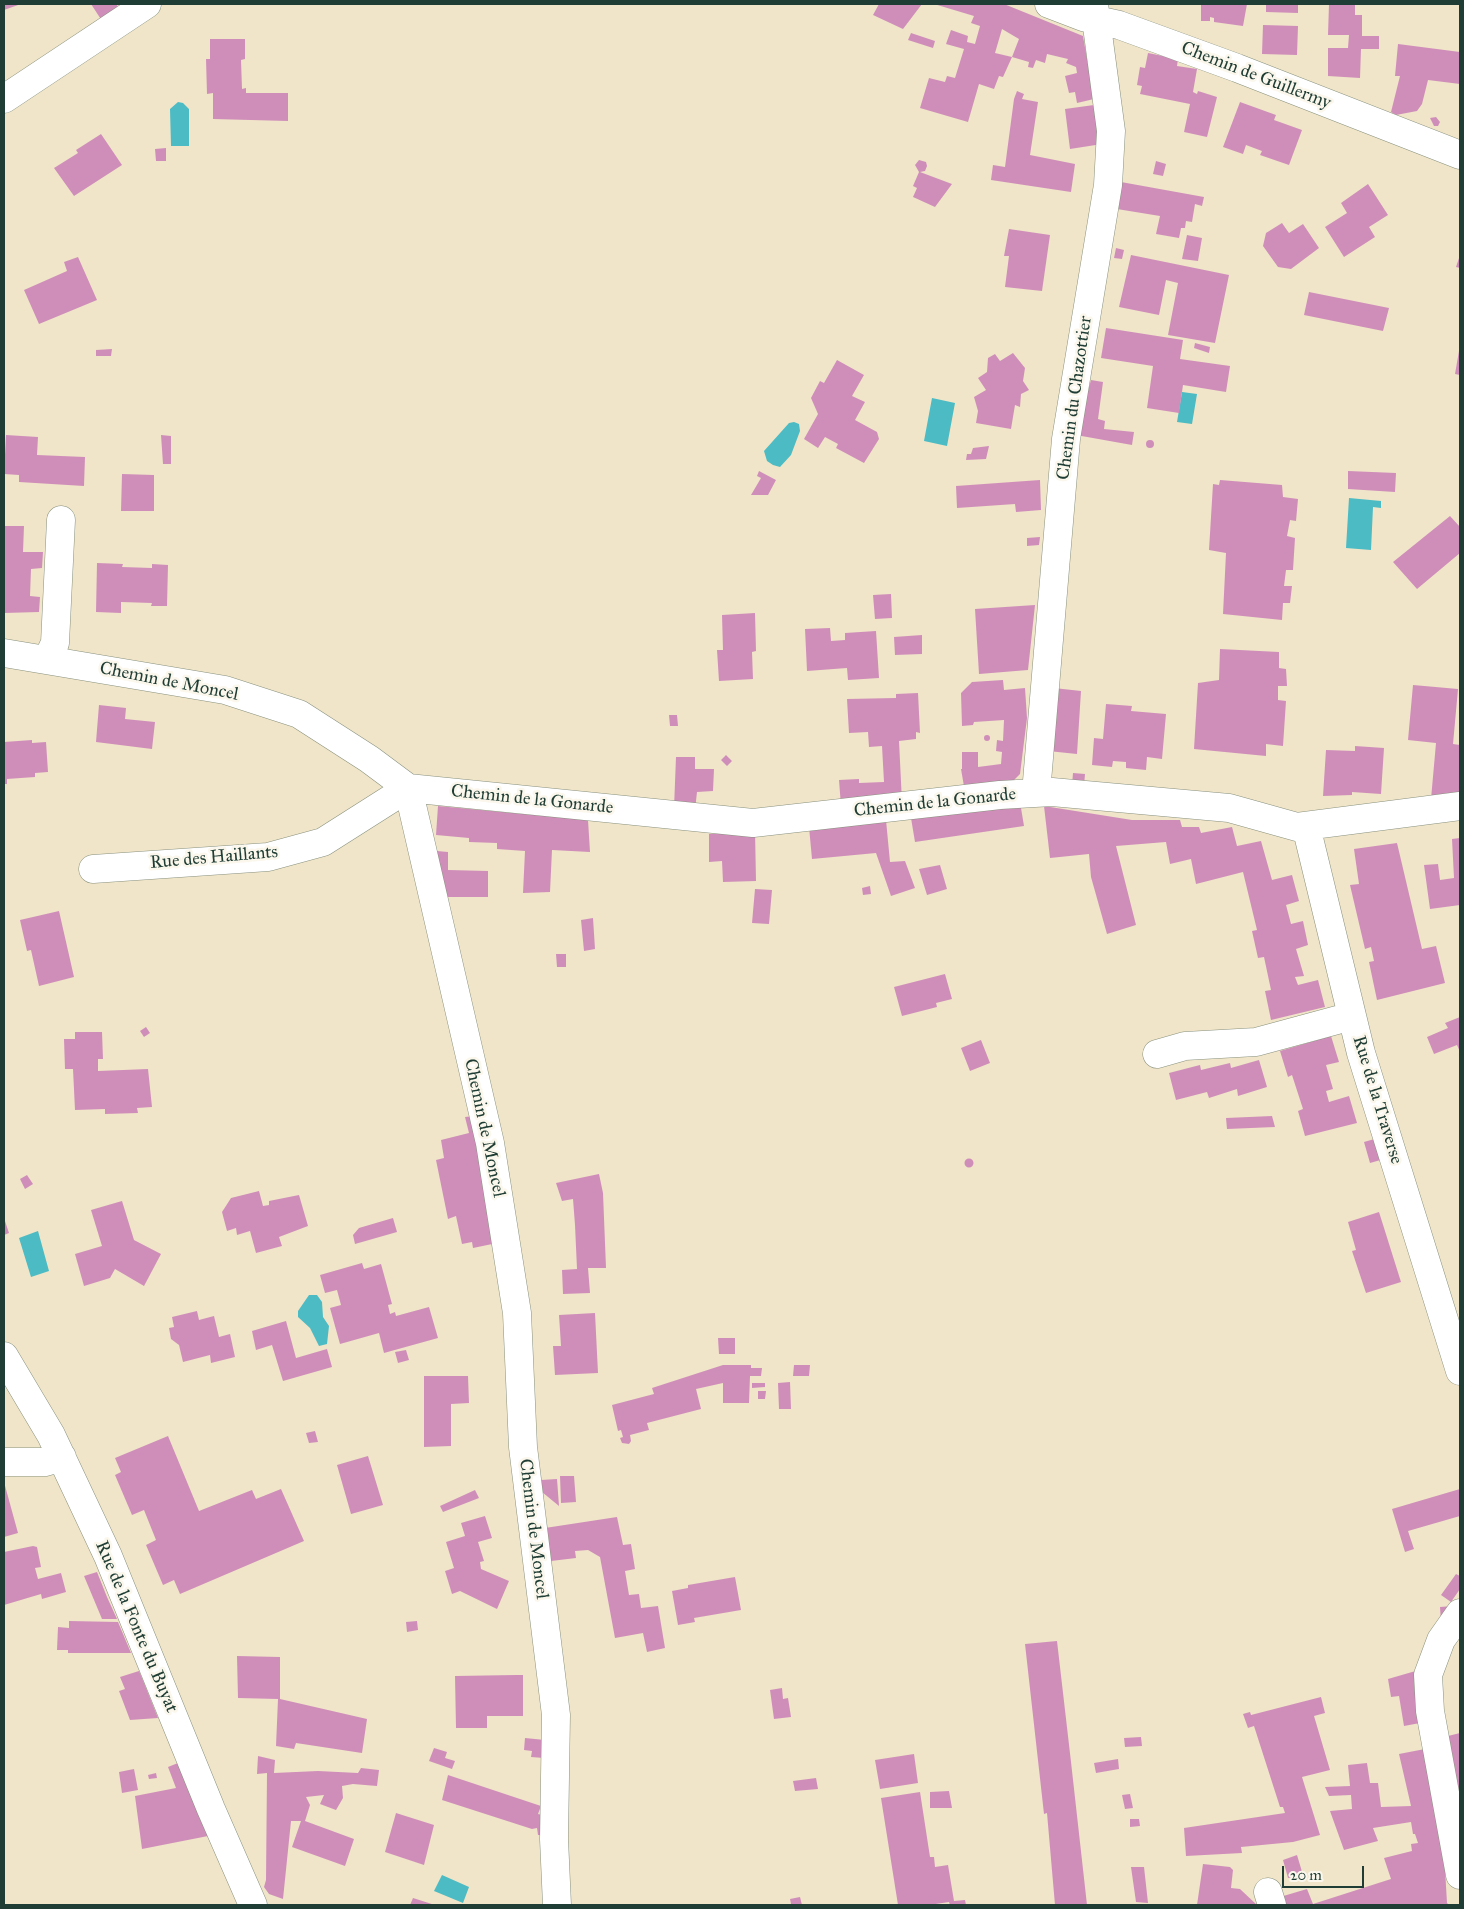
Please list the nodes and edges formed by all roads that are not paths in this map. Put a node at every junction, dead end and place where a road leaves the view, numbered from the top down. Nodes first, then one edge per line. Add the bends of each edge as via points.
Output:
1 (147, 4) edge
2 (1049, 4) edge
3 (1095, 12) edge
4 (4, 99) edge
5 (1460, 156) edge
6 (61, 520) dead end
7 (4, 653) edge
8 (46, 660) junction
9 (408, 788) junction
10 (1036, 794) junction
11 (1460, 806) edge
12 (1306, 826) junction
13 (92, 868) dead end
14 (1352, 1016) junction
15 (1157, 1054) dead end
16 (4, 1356) edge
17 (1460, 1370) edge
18 (62, 1458) junction
19 (4, 1462) edge
20 (1460, 1613) edge
21 (1460, 1875) edge
22 (253, 1905) edge
23 (557, 1905) edge

1 - 4 street
2 - 3 street, Chemin de Guillermy
3 - 5 street, Chemin de Guillermy via 1119,25
3 - 10 street, Chemin du Chazottier via 1111,131 1108,185 1066,439
6 - 8 street via 55,643
7 - 8 street, Chemin de Moncel
8 - 9 street, Chemin de Moncel via 225,690 299,714
9 - 10 street, Chemin de la Gonarde via 753,823 1000,795
9 - 13 street, Rue des Haillants via 323,842 268,857
9 - 23 street, Chemin de Moncel via 490,1143 517,1313 523,1447 556,1714 554,1838
10 - 12 street, Chemin de la Gonarde via 1052,792 1228,808 1297,827
11 - 12 street, Chemin de la Gonarde
12 - 14 street, Rue de la Traverse
14 - 15 street via 1256,1042 1185,1046
14 - 17 street, Rue de la Traverse
16 - 18 street, Rue de la Fonte du Buyat
18 - 19 street via 45,1462
18 - 22 street, Rue de la Fonte du Buyat via 108,1556
20 - 21 street via 1441,1640 1428,1674 1430,1711

